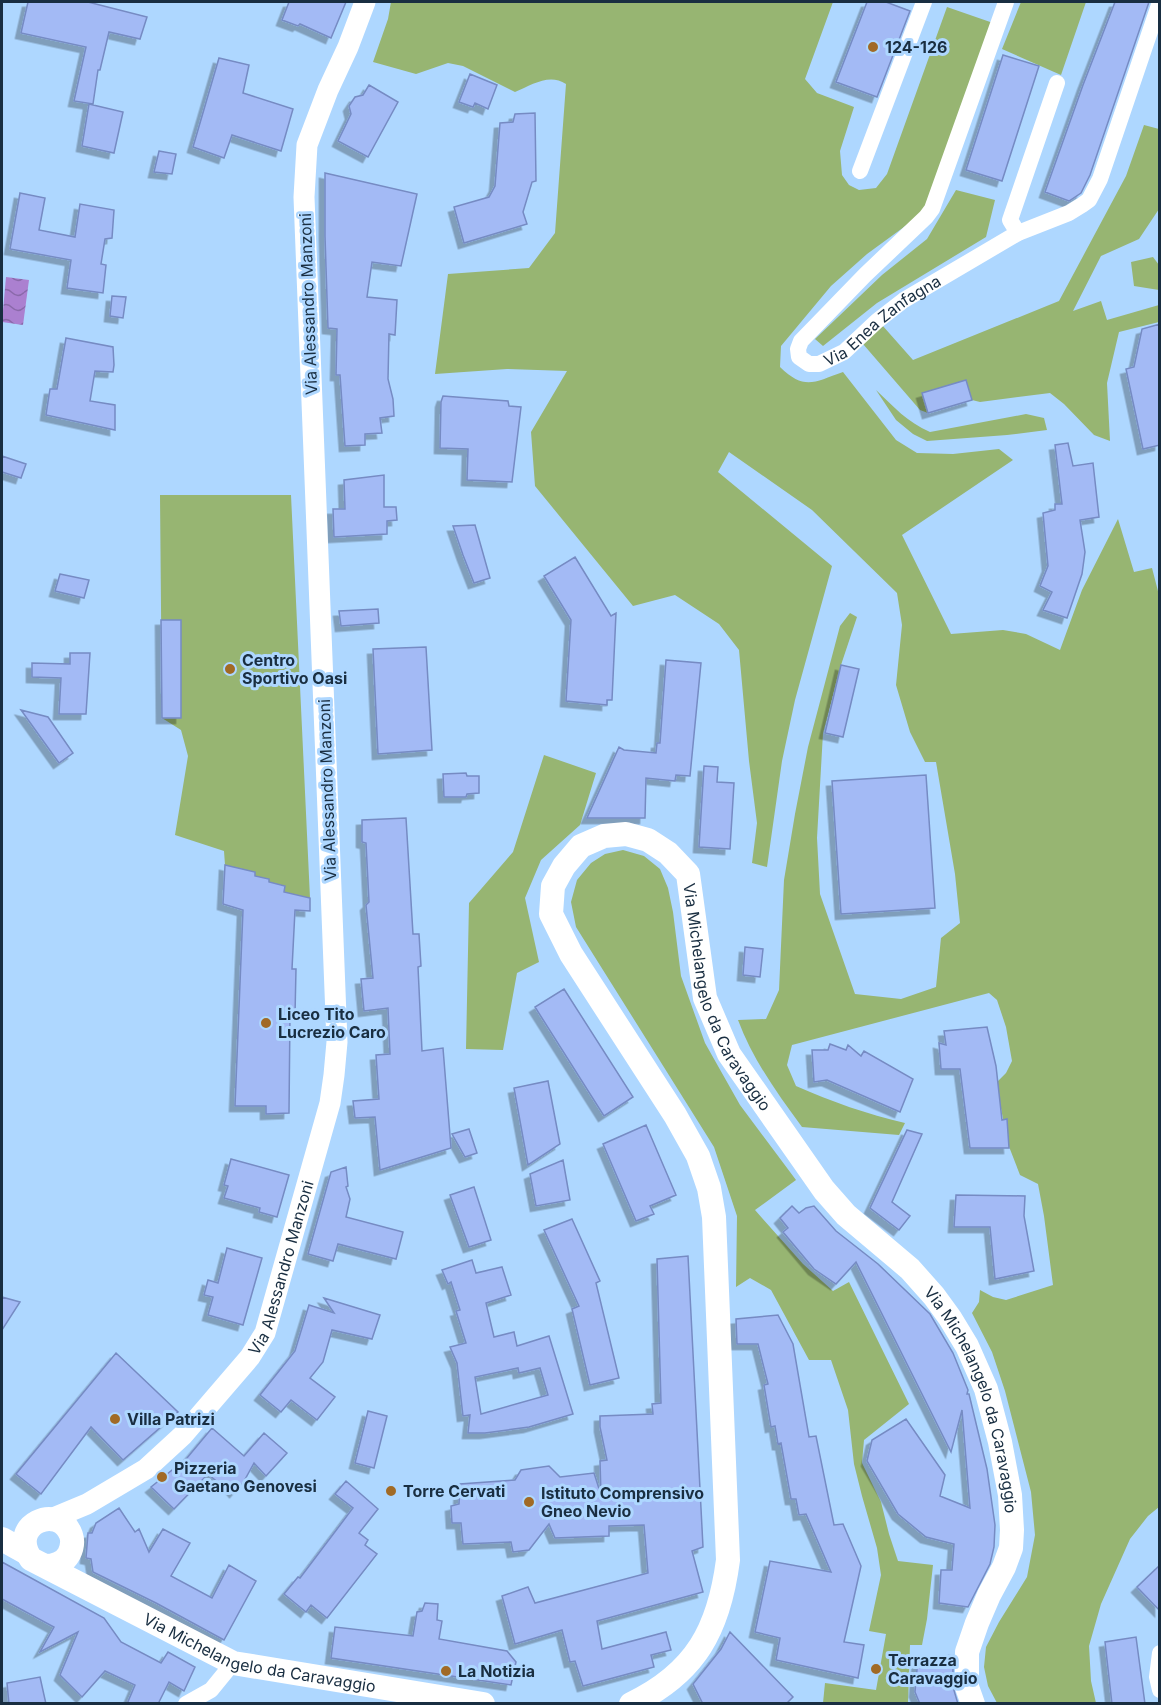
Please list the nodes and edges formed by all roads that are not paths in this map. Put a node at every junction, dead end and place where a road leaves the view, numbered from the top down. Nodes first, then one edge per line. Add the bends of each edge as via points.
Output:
1 (365, 2) edge
2 (924, 2) edge
3 (1006, 2) edge
4 (1160, 2) edge
5 (1057, 83) dead end
6 (860, 171) dead end
7 (1018, 233) junction
8 (89, 1503) junction
9 (51, 1519) junction
10 (2, 1531) edge
11 (2, 1539) edge
12 (70, 1546) junction
13 (33, 1551) junction
14 (82, 1585) junction
15 (1160, 1653) edge
16 (233, 1663) junction
17 (1160, 1690) edge
18 (186, 1704) edge
19 (483, 1704) edge
20 (631, 1704) edge
21 (974, 1704) edge

1 - 8 street, Via Alessandro Manzoni via 307,145 304,197 337,1042 330,1102 265,1333 250,1357 183,1435 146,1469
2 - 6 street
3 - 7 street, Via Enea Zanfagna via 932,209 801,341 799,357 809,364 819,364 844,352 904,300
4 - 7 street, Via Enea Zanfagna via 1100,179 1089,200 1069,213
5 - 7 street via 1010,220
8 - 9 street, Via Alessandro Manzoni
8 - 12 street, Via Alessandro Manzoni via 75,1524
9 - 12 main road via 66,1527
9 - 13 main road via 33,1524
10 - 13 main road
11 - 13 main road
12 - 13 main road via 63,1561 56,1565
12 - 14 main road via 71,1566
13 - 14 main road, Via Michelangelo da Caravaggio
14 - 16 main road, Via Michelangelo da Caravaggio
15 - 17 street
16 - 18 street via 211,1690
16 - 19 main road, Via Michelangelo da Caravaggio
20 - 21 main road, Via Michelangelo da Caravaggio via 667,1682 698,1649 719,1609 728,1560 714,1218 709,1188 698,1156 675,1115 571,954 551,914 554,886 581,846 604,836 626,834 648,840 668,853 688,874 705,998 729,1054 824,1190 934,1296 967,1346 986,1389 1010,1495 1012,1530 1004,1567 967,1652 968,1687

